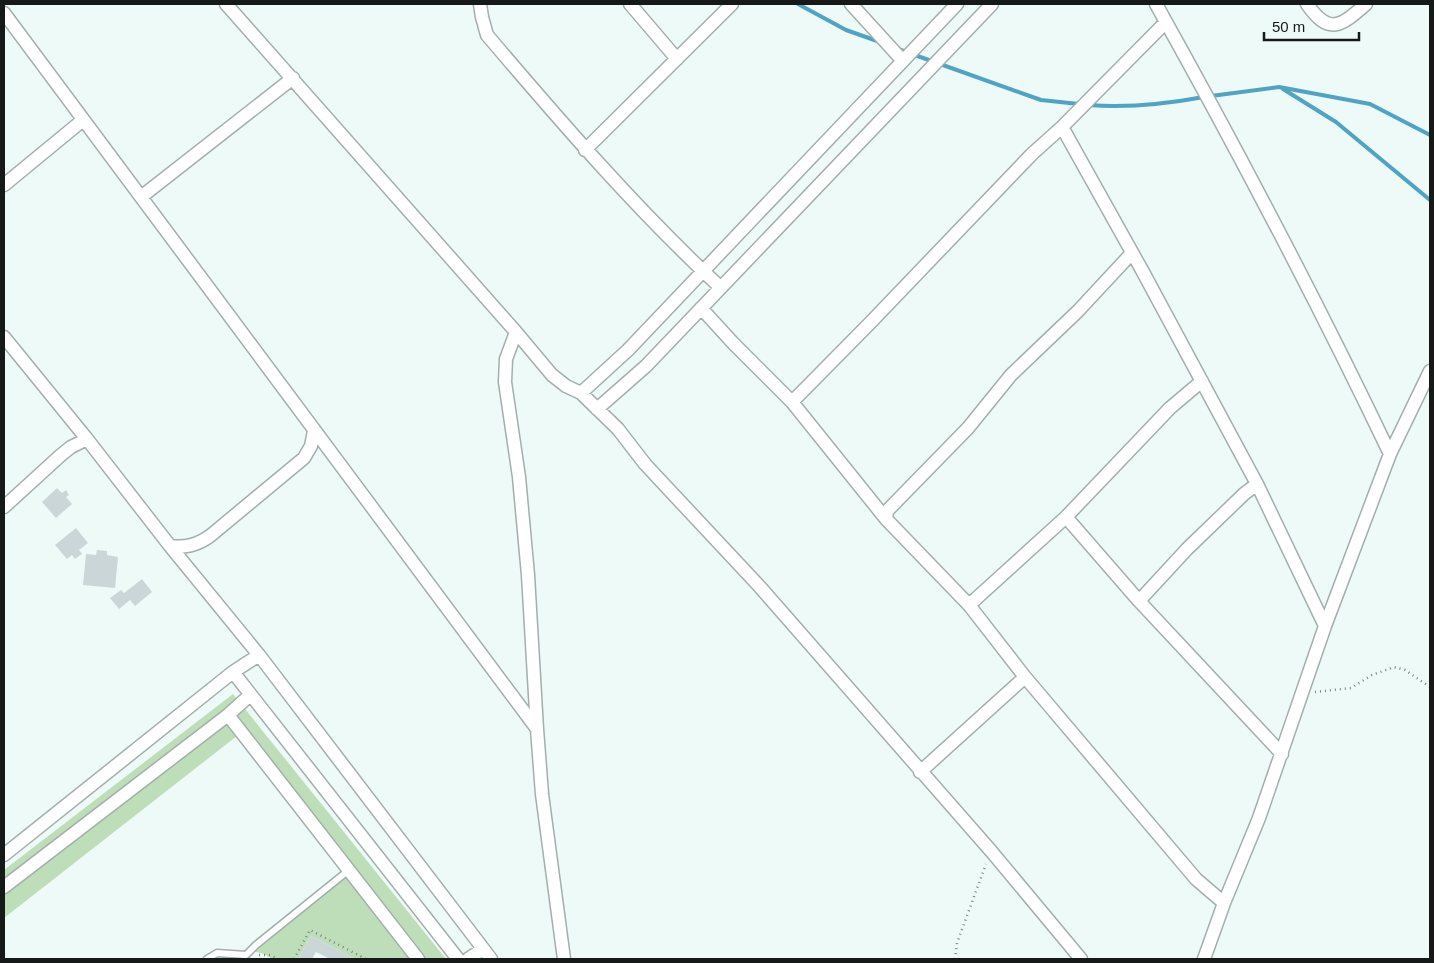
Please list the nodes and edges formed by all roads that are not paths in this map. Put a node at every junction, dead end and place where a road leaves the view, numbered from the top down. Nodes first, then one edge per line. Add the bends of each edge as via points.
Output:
1 (226, 4) edge
2 (480, 4) edge
3 (630, 4) edge
4 (732, 4) edge
5 (851, 4) edge
6 (957, 4) edge
7 (992, 4) edge
8 (1156, 4) edge
9 (1307, 4) edge
10 (1366, 4) edge
11 (4, 13) edge
12 (1166, 22) junction
13 (677, 58) junction
14 (903, 61) junction
15 (293, 78) junction
16 (83, 120) junction
17 (1062, 127) junction
18 (585, 150) junction
19 (4, 186) edge
20 (141, 197) junction
21 (1132, 253) junction
22 (702, 271) junction
23 (720, 287) junction
24 (701, 308) junction
25 (516, 332) junction
26 (4, 337) edge
27 (1430, 371) edge
28 (1202, 381) junction
29 (580, 393) junction
30 (792, 402) junction
31 (597, 409) junction
32 (314, 431) junction
33 (87, 439) junction
34 (1390, 454) junction
35 (304, 458) junction
36 (335, 460) junction
37 (1257, 484) junction
38 (4, 508) edge
39 (1066, 517) junction
40 (886, 519) junction
41 (170, 546) junction
42 (1139, 601) junction
43 (969, 605) junction
44 (1324, 626) junction
45 (259, 655) junction
46 (233, 672) junction
47 (1025, 677) junction
48 (250, 695) junction
49 (228, 715) junction
50 (537, 729) junction
51 (1282, 754) junction
52 (920, 772) junction
53 (4, 855) edge
54 (349, 870) junction
55 (4, 887) edge
56 (1224, 903) junction
57 (487, 954) edge
58 (207, 959) edge
59 (418, 959) edge
60 (458, 959) edge
61 (468, 959) edge
62 (564, 959) edge
63 (1081, 959) edge
64 (1204, 959) edge

1 - 15 street
2 - 18 street via 487,35
3 - 13 street
4 - 13 street
5 - 14 street
6 - 14 street
7 - 23 street
8 - 12 street
9 - 10 street via 1320,20 1334,25 1347,21
11 - 16 street
12 - 17 street
12 - 34 street via 1221,120
13 - 18 street
14 - 22 street
15 - 20 street
15 - 25 street
16 - 19 street
16 - 20 street
17 - 21 street
17 - 30 street
18 - 22 street
20 - 32 street
21 - 28 street
21 - 40 street via 1011,375 968,428 887,511
22 - 23 street
22 - 29 street via 628,350
23 - 24 street
24 - 30 street
24 - 31 street via 646,366
25 - 29 street via 552,375
25 - 50 street via 506,359 505,382 528,565
26 - 33 street
27 - 34 street
28 - 37 street
28 - 39 street via 1170,408
29 - 31 street
30 - 40 street
31 - 52 street via 760,587
32 - 35 street
32 - 36 street
33 - 38 street via 61,455
33 - 41 street
34 - 44 street
35 - 36 street via 320,456
35 - 41 street via 201,542
36 - 50 street
37 - 42 street via 1193,543
37 - 44 street
39 - 42 street
39 - 43 street
40 - 43 street
41 - 45 street
42 - 51 street
43 - 47 street
44 - 51 street
45 - 46 street
45 - 57 street
46 - 48 street
46 - 53 street
47 - 52 street
47 - 56 street via 1196,879
48 - 49 street
48 - 60 street
49 - 54 street
49 - 55 street
50 - 62 street via 542,794
51 - 56 street via 1260,818
52 - 63 street
54 - 58 lane via 246,955 217,953
54 - 59 street
56 - 64 street
57 - 61 street

